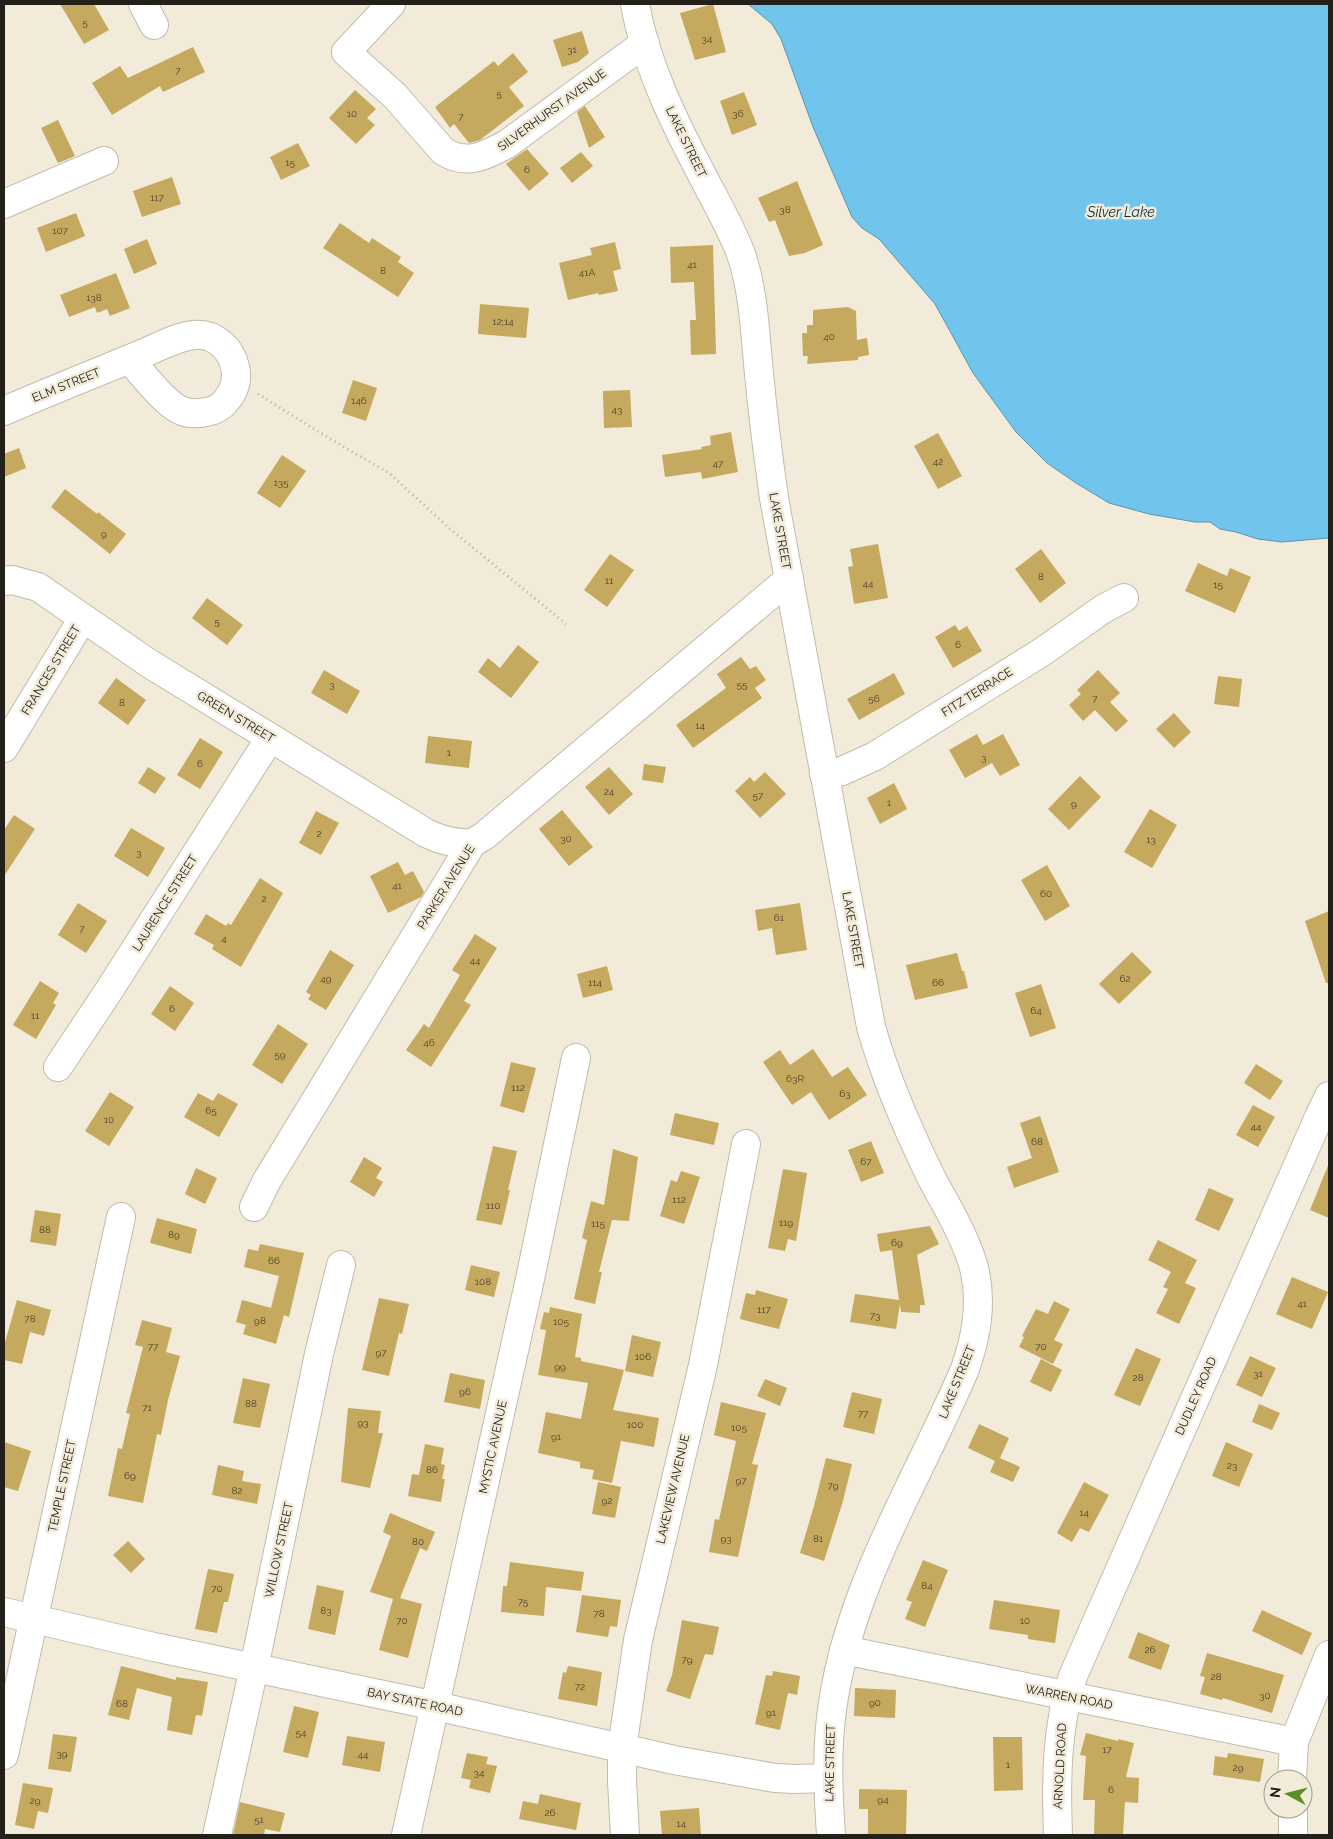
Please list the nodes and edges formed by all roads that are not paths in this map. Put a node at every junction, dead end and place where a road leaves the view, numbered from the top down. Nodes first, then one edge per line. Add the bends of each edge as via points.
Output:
1 (391, 4) edge
2 (635, 4) edge
3 (645, 42) junction
4 (104, 161) dead end
5 (4, 204) edge
6 (129, 359) dead end
7 (4, 411) edge
8 (789, 579) junction
9 (4, 580) edge
10 (1124, 598) dead end
11 (83, 618) junction
12 (270, 738) junction
13 (4, 748) edge
14 (824, 774) junction
15 (472, 843) junction
16 (576, 1058) dead end
17 (58, 1067) dead end
18 (1329, 1096) edge
19 (746, 1144) dead end
20 (254, 1207) dead end
21 (121, 1218) dead end
22 (341, 1264) dead end
23 (4, 1612) edge
24 (34, 1619) junction
25 (844, 1650) junction
26 (1329, 1655) edge
27 (254, 1668) junction
28 (1066, 1696) junction
29 (436, 1706) junction
30 (1294, 1742) junction
31 (622, 1748) junction
32 (4, 1755) edge
33 (1293, 1769) edge
34 (828, 1778) junction
35 (1293, 1819) edge
36 (217, 1835) edge
37 (406, 1835) edge
38 (625, 1835) edge
39 (831, 1835) edge
40 (1058, 1835) edge
41 (1293, 1835) edge

1 - 3 street, SILVERHURST AVENUE via 346,52 395,96 443,151 464,160 493,152 507,144
2 - 3 street, LAKE STREET
3 - 8 street, LAKE STREET via 670,111 730,228 748,279 769,468
4 - 5 street
6 - 7 street, ELM STREET
8 - 14 street, LAKE STREET
8 - 15 street, PARKER AVENUE
9 - 11 street, GREEN STREET via 38,587
10 - 14 street, FITZ TERRACE via 874,756 842,771
11 - 12 street, GREEN STREET via 150,664
11 - 13 street, FRANCES STREET
12 - 15 street, GREEN STREET via 426,833 456,844
12 - 17 street, LAURENCE STREET
14 - 25 street, LAKE STREET via 878,1053 912,1135 968,1250 978,1294 974,1343 965,1369 875,1561
15 - 20 street, PARKER AVENUE via 266,1182
16 - 29 street, MYSTIC AVENUE
18 - 28 street, DUDLEY ROAD
19 - 31 street, LAKEVIEW AVENUE via 703,1365 638,1640
21 - 24 street, TEMPLE STREET
22 - 27 street, WILLOW STREET
23 - 24 street, BAY STATE ROAD
24 - 27 street, BAY STATE ROAD
24 - 32 street, TEMPLE STREET
25 - 28 street, WARREN ROAD
25 - 34 street, LAKE STREET via 830,1726
26 - 30 street
27 - 29 street, BAY STATE ROAD
27 - 36 street, WILLOW STREET
28 - 30 street, WARREN ROAD
28 - 40 street, ARNOLD ROAD via 1058,1759
29 - 31 street, BAY STATE ROAD
29 - 37 street, MYSTIC AVENUE
30 - 33 street
31 - 34 street, BAY STATE ROAD via 775,1778
31 - 38 street, LAKEVIEW AVENUE
34 - 39 street, LAKE STREET
35 - 41 street

